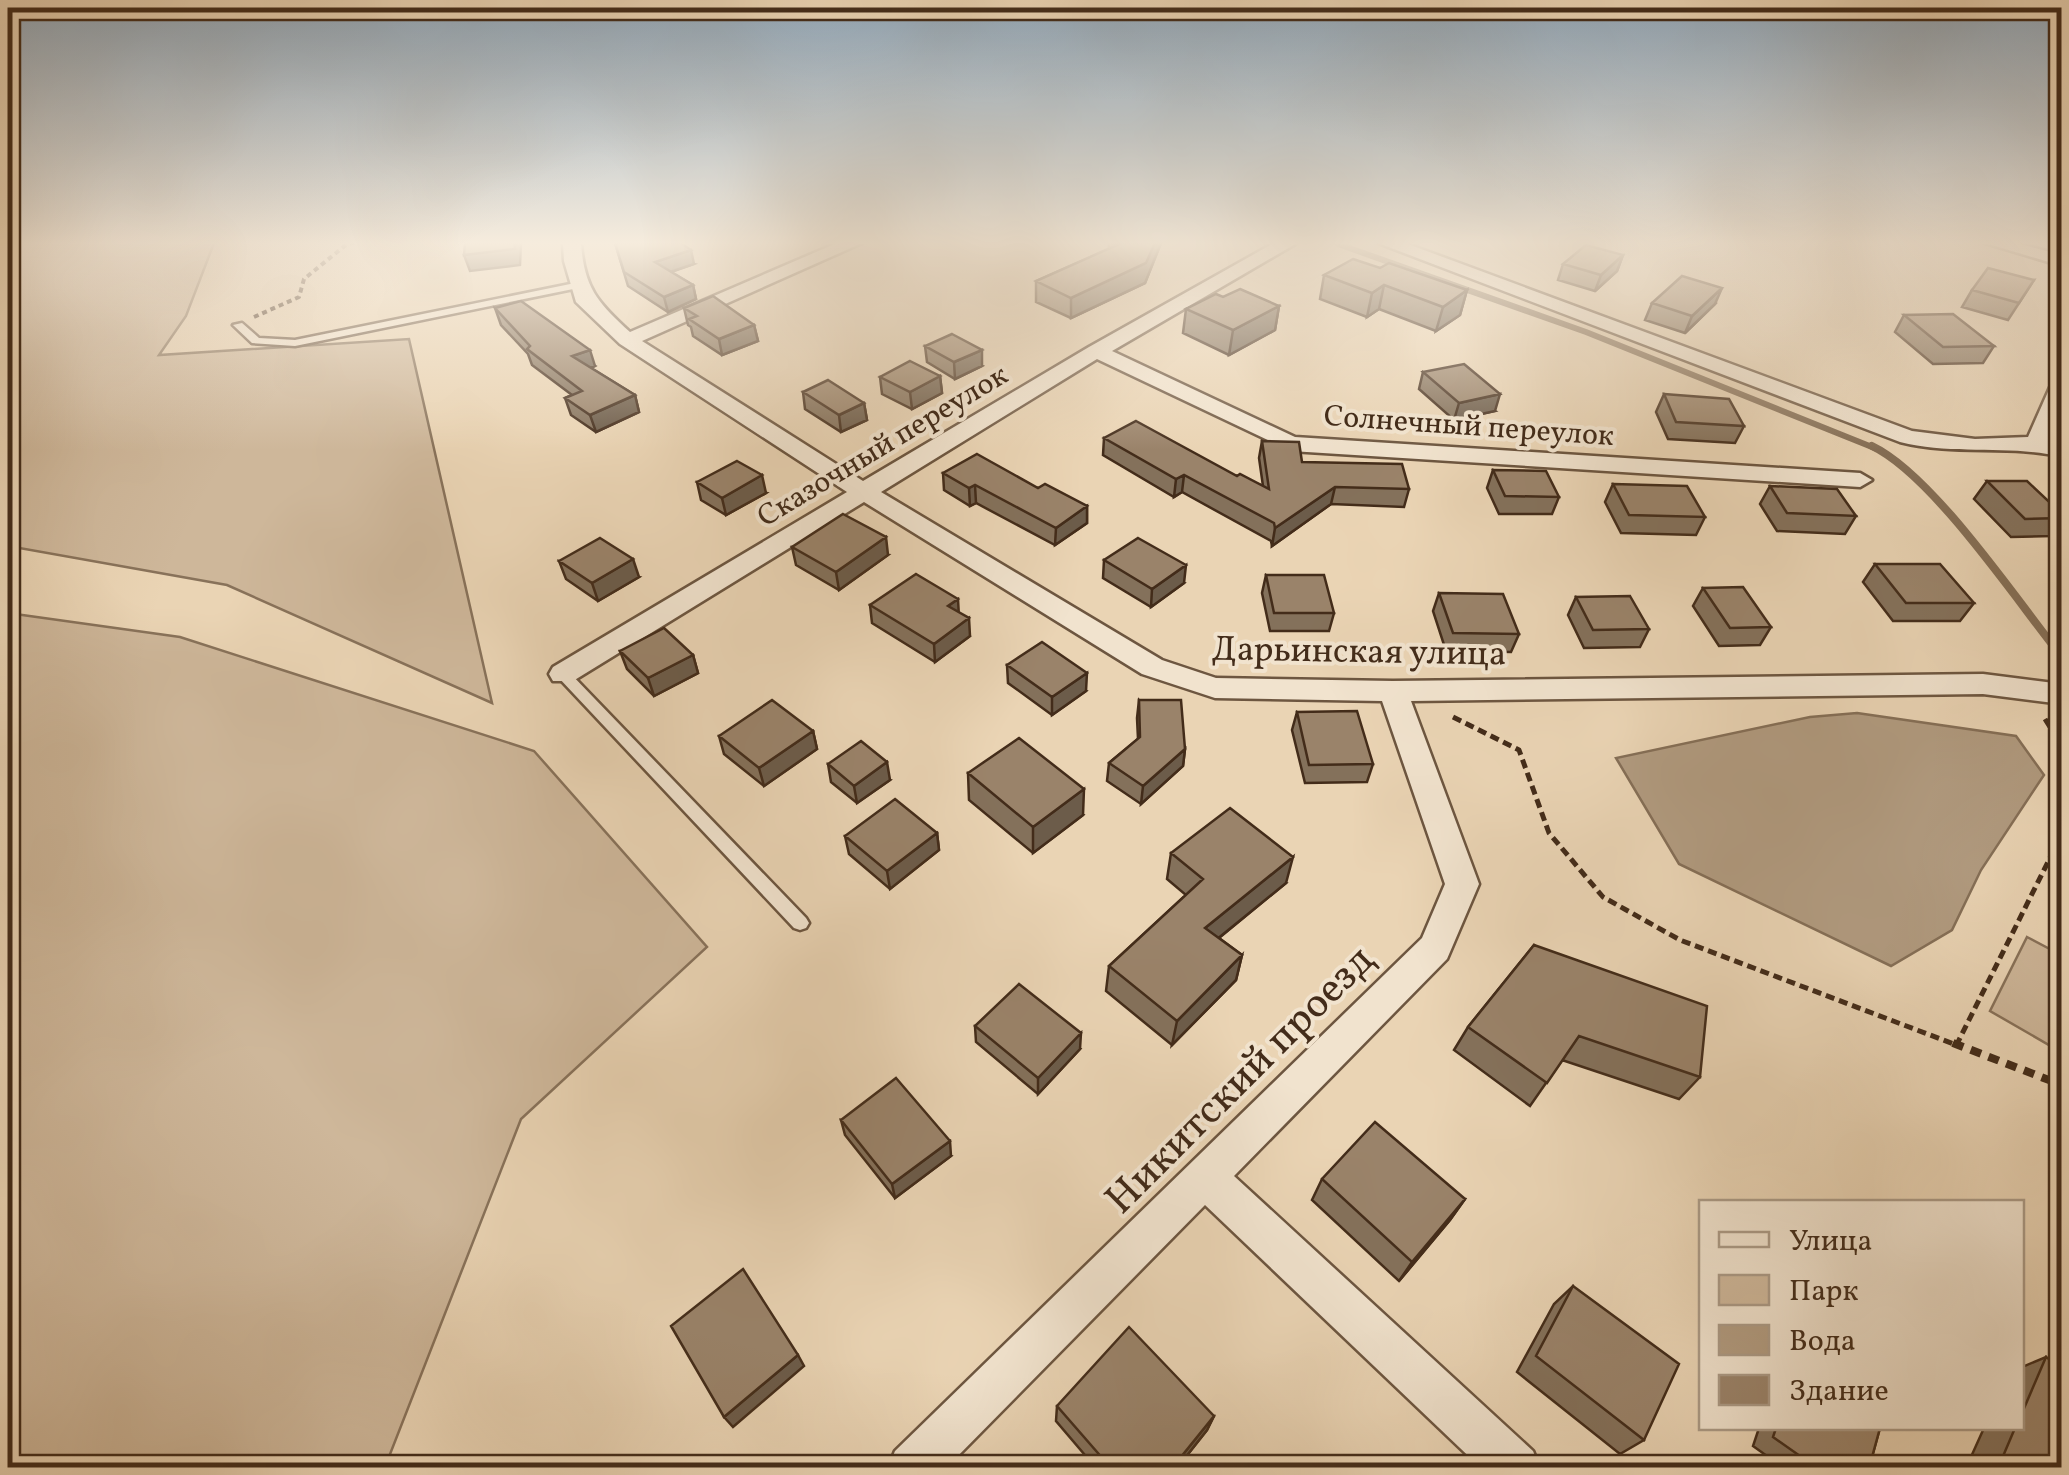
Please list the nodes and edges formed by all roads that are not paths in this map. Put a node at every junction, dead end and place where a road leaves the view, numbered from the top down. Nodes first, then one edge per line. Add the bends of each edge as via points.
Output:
1 (448, 312) edge
2 (597, 312) edge
3 (693, 312) edge
4 (1166, 312) edge
5 (1569, 312) edge
6 (238, 325) road end
7 (627, 340) junction
8 (1096, 351) junction
9 (2062, 385) edge
10 (2037, 444) junction
11 (2062, 450) edge
12 (1860, 480) dead end
13 (863, 491) junction
14 (563, 674) joint
15 (1393, 691) junction
16 (2062, 694) edge
17 (800, 923) dead end
18 (1206, 1178) junction
19 (912, 1468) edge
20 (1516, 1468) edge

1 - 6 lane via 295,343 256,341
2 - 7 street, Дарьинская улица
3 - 7 street
4 - 8 street, Сказочный переулок
5 - 10 street via 1908,438
7 - 13 street, Дарьинская улица
8 - 12 street, Солнечный переулок via 1292,444
8 - 13 street, Сказочный переулок
9 - 10 street
10 - 11 street
13 - 14 street, Сказочный переулок
13 - 15 street, Дарьинская улица via 1152,667 1214,688
14 - 17 lane
15 - 16 street, Дарьинская улица via 1983,684
15 - 18 street, Никитский проезд via 1462,884 1435,948
18 - 19 street, Никитский проезд
18 - 20 street

